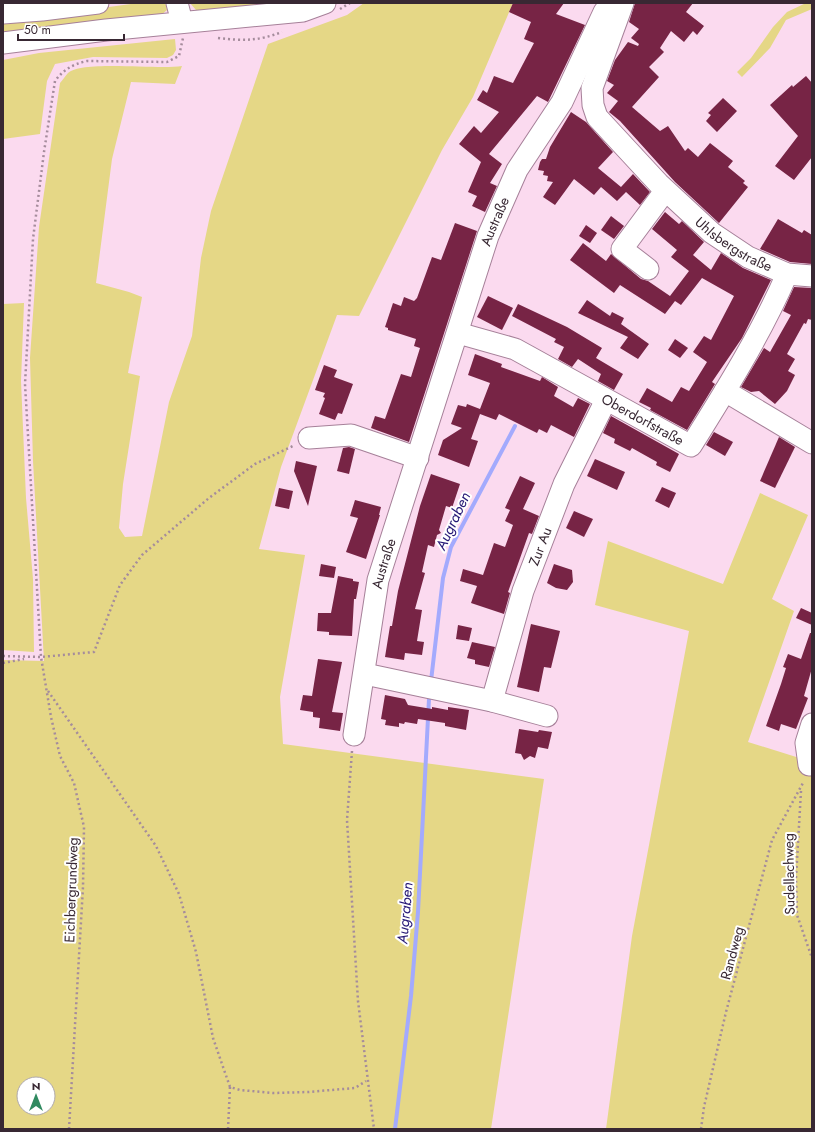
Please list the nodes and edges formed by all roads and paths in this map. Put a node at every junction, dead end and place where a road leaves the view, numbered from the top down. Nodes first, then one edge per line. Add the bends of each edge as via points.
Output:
1 (98, 3) edge
2 (324, 3) edge
3 (611, 3) edge
4 (623, 3) edge
5 (180, 12) edge
6 (3, 13) edge
7 (3, 43) edge
8 (665, 191) junction
9 (648, 270) dead end
10 (787, 274) junction
11 (812, 276) edge
12 (458, 333) junction
13 (725, 391) junction
14 (606, 400) junction
15 (310, 438) joint
16 (812, 443) edge
17 (418, 458) junction
18 (3, 656) edge
19 (27, 658) junction
20 (42, 658) junction
21 (3, 664) edge
22 (365, 674) junction
23 (47, 689) junction
24 (492, 701) junction
25 (547, 716) dead end
26 (812, 724) edge
27 (354, 735) joint
28 (809, 765) dead end
29 (801, 788) joint
30 (812, 958) edge
31 (366, 1081) junction
32 (230, 1087) junction
33 (69, 1129) edge
34 (228, 1129) edge
35 (374, 1129) edge
36 (701, 1129) edge

1 - 6 street
2 - 5 street via 303,11 245,18
3 - 12 street, Austraße via 604,12 562,102 517,170 488,236
4 - 8 street, Uhlsbergstraße via 592,88 593,105 597,117
5 - 7 street
5 - 20 path, Eichbergrundweg via 183,45 179,56 174,60 87,61 68,68 56,81 33,239 25,384
8 - 9 street via 622,248
8 - 10 street, Uhlsbergstraße via 712,234 748,257
10 - 11 street, Uhlsbergstraße
10 - 13 street, Oberdorfstraße via 772,309
12 - 14 street, Oberdorfstraße via 515,349
12 - 17 street, Austraße
13 - 14 street, Oberdorfstraße via 691,446
13 - 16 street
14 - 24 street, Zur Au via 564,484 523,591
15 - 17 street via 351,435
15 - 20 path via 255,464 209,498 142,555 120,585 94,652
17 - 22 street, Austraße via 378,580
18 - 19 path
19 - 20 path
19 - 21 path
20 - 23 path, Eichbergrundweg
22 - 24 street
22 - 27 street, Austraße
23 - 32 path via 156,846 179,894 196,952 213,1038
23 - 33 path, Eichbergrundweg via 60,756 74,782 84,827
24 - 25 street
26 - 28 street via 806,743
27 - 31 path via 348,820 358,1001
29 - 30 path, Sudellachweg via 796,878 797,915
29 - 36 path, Randweg via 772,840 726,1012
31 - 32 path via 356,1088 308,1092 273,1093
31 - 35 path
32 - 34 path

